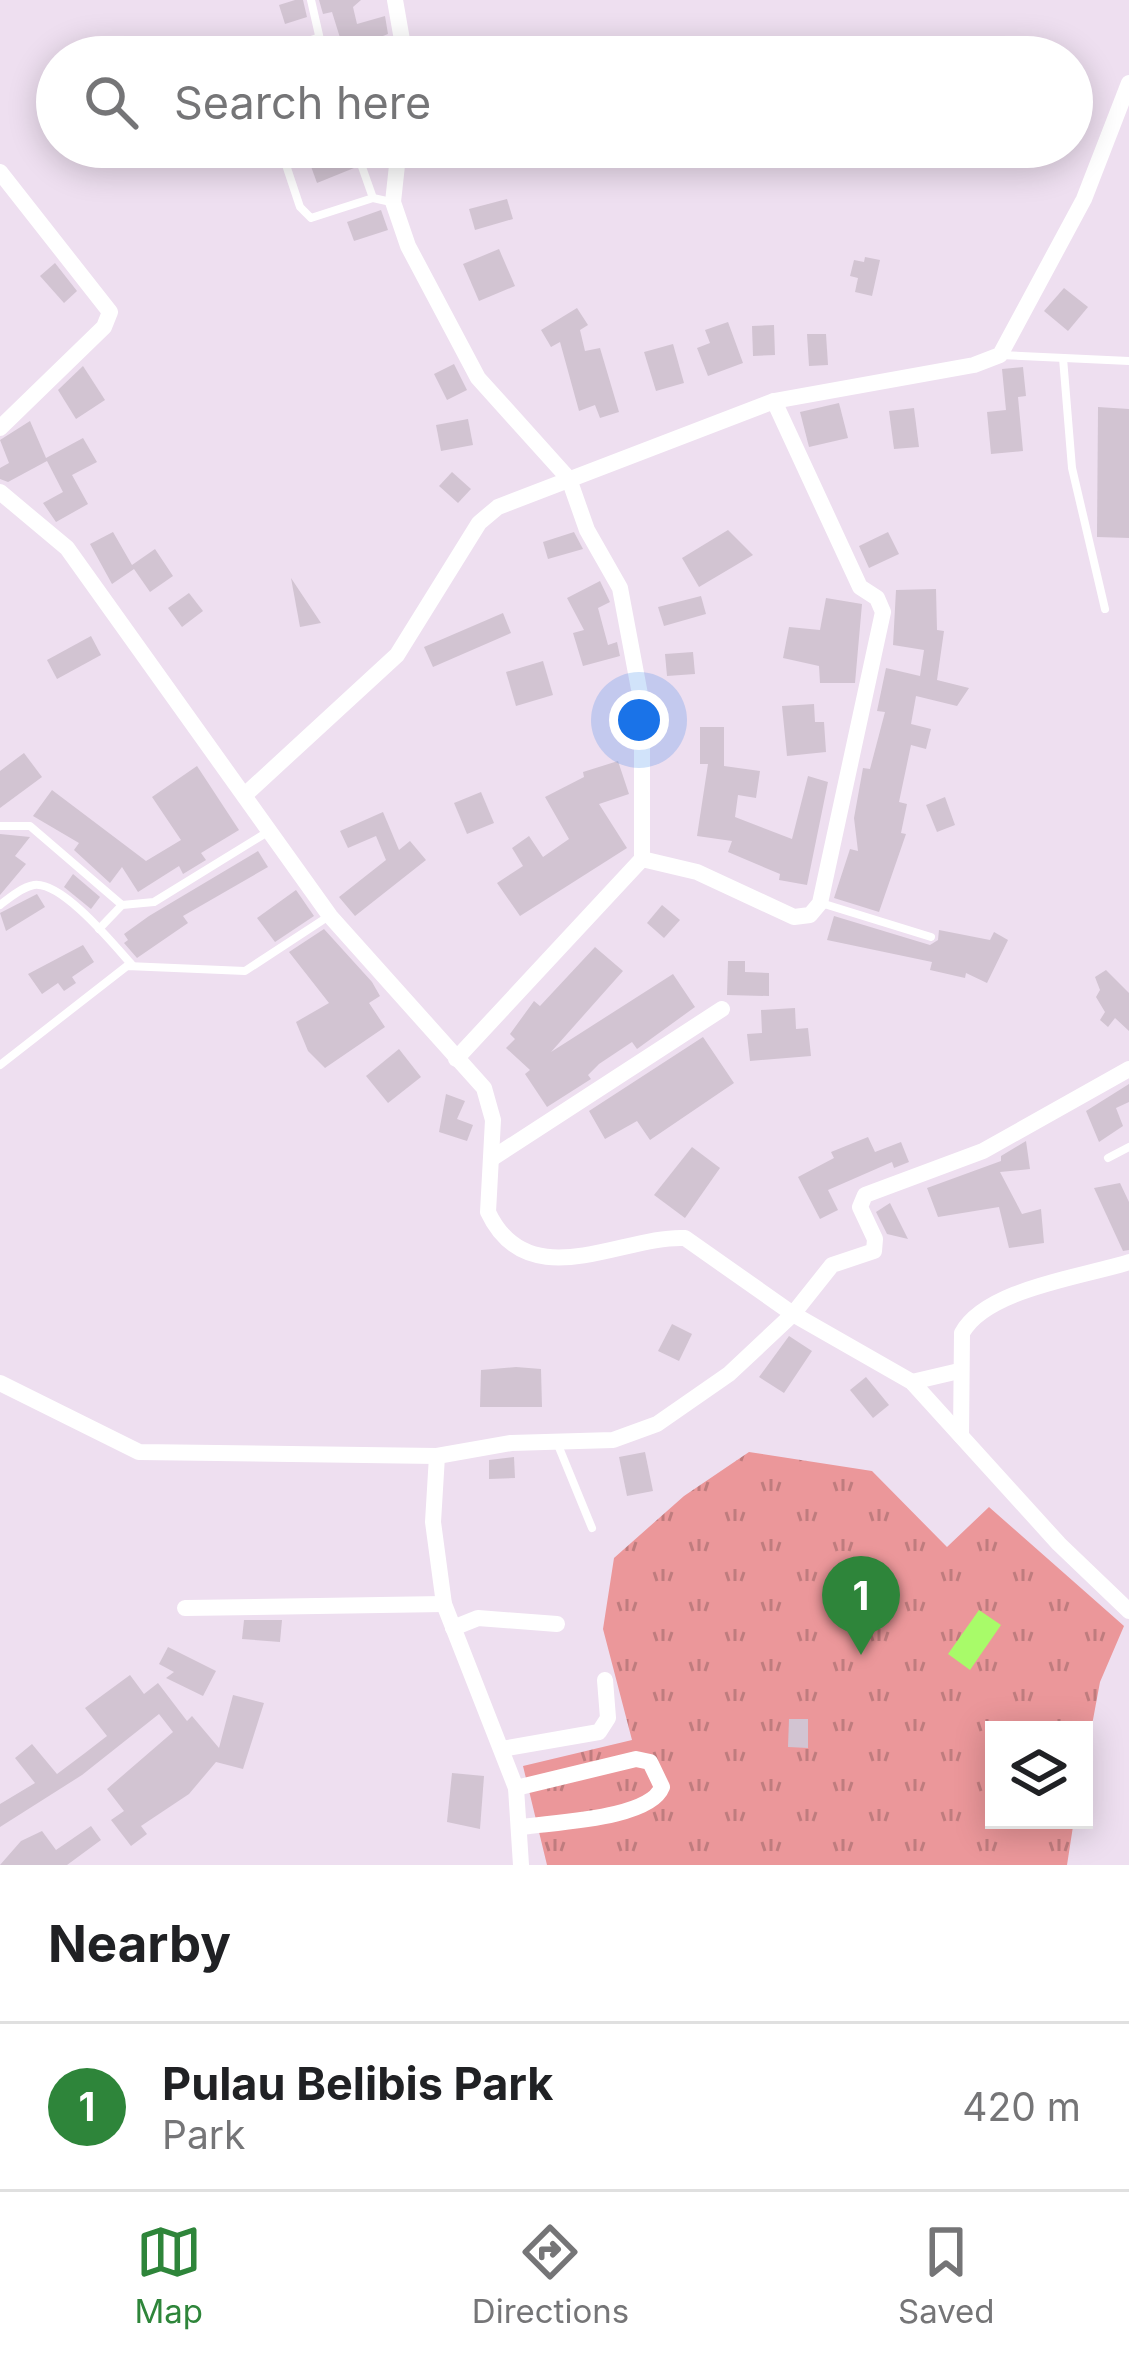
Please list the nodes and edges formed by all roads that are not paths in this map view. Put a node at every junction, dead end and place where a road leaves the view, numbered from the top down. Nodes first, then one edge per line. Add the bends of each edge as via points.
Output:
1 (311, 0) edge
2 (395, 0) edge
3 (317, 36) edge
4 (401, 36) edge
5 (1129, 83) edge
6 (288, 168) edge
7 (363, 168) edge
8 (397, 168) edge
9 (0, 172) edge
10 (373, 198) junction
11 (393, 202) junction
12 (1000, 355) junction
13 (1063, 358) junction
14 (1129, 361) edge
15 (774, 401) junction
16 (0, 428) edge
17 (569, 479) junction
18 (0, 492) edge
19 (1106, 609) dead end
20 (248, 793) junction
21 (0, 826) edge
22 (272, 829) junction
23 (642, 859) junction
24 (820, 903) junction
25 (0, 905) edge
26 (122, 905) junction
27 (330, 916) junction
28 (99, 929) junction
29 (931, 937) dead end
30 (132, 964) junction
31 (722, 1010) dead end
32 (456, 1059) junction
33 (0, 1065) edge
34 (1129, 1069) edge
35 (1129, 1148) edge
36 (1108, 1158) dead end
37 (491, 1160) junction
38 (1129, 1262) edge
39 (793, 1313) junction
40 (959, 1371) junction
41 (912, 1382) junction
42 (0, 1383) edge
43 (961, 1436) junction
44 (557, 1443) junction
45 (437, 1456) junction
46 (592, 1528) dead end
47 (444, 1604) junction
48 (185, 1608) dead end
49 (1129, 1611) edge
50 (556, 1624) dead end
51 (453, 1628) junction
52 (605, 1680) dead end
53 (502, 1749) junction
54 (516, 1788) junction
55 (521, 1827) junction
56 (521, 1865) edge

1 - 3 lane
2 - 4 street
5 - 12 street via 1084,199
6 - 10 lane via 306,215
7 - 10 lane
8 - 11 street
9 - 16 street via 110,312
10 - 11 lane
11 - 17 street via 478,378
12 - 13 lane
12 - 15 street
13 - 14 lane
13 - 19 lane via 1072,468
15 - 17 street
15 - 24 street via 860,587 883,612
17 - 20 street via 487,514 397,656
17 - 23 street via 620,588 635,655
18 - 20 street via 67,548
20 - 22 street
21 - 26 lane via 30,826
22 - 26 lane via 154,902
22 - 27 street
23 - 24 street via 697,872 794,917
23 - 32 street
24 - 29 lane
25 - 28 lane via 32,885 47,886
26 - 28 lane
27 - 30 lane via 245,971
27 - 32 street
28 - 30 lane
30 - 33 lane
31 - 37 street
32 - 37 street via 489,1098
34 - 39 street via 983,1151 865,1196 860,1207 874,1251 832,1265
35 - 36 lane
37 - 39 street via 488,1212 516,1242 576,1259 686,1238
38 - 40 street via 987,1306 962,1333
39 - 41 street
39 - 44 street via 729,1374 657,1424 613,1440
40 - 41 street
40 - 43 street
41 - 43 street
42 - 45 street via 139,1452
43 - 49 street
44 - 45 street
44 - 46 lane
45 - 47 street via 433,1522
47 - 48 street
47 - 51 street
50 - 51 street via 478,1618
51 - 53 street
52 - 53 street via 608,1718 599,1732
53 - 54 street
54 - 55 street
54 - 55 street via 636,1759 650,1762 662,1787 641,1809
55 - 56 street

